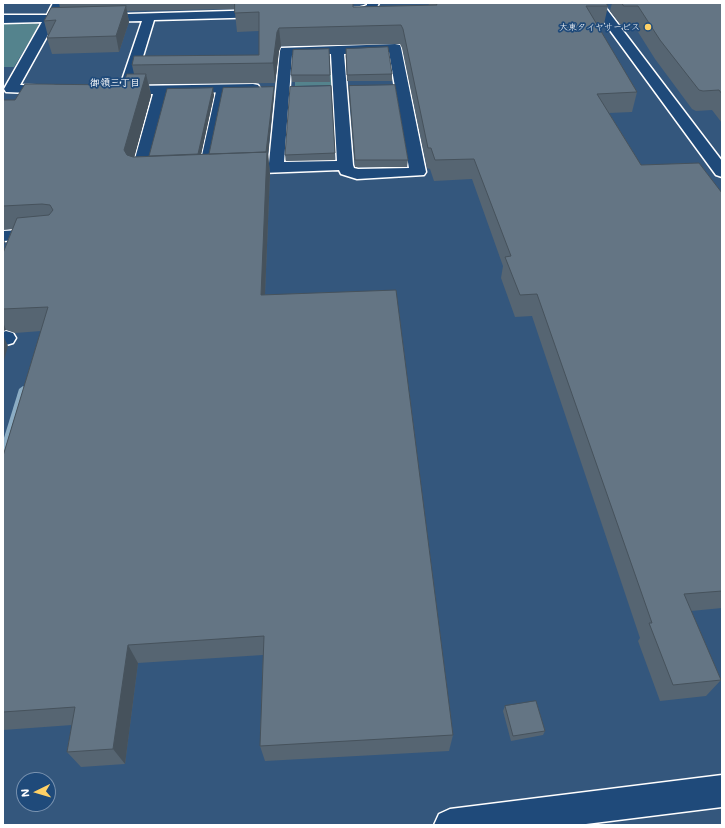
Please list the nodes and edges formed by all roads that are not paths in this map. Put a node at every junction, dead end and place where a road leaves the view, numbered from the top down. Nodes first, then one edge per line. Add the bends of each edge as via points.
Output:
1 (59, 3) edge
2 (373, 3) edge
3 (597, 4) edge
4 (613, 6) dead end
5 (234, 9) edge
6 (333, 12) edge
7 (279, 14) edge
8 (149, 17) junction
9 (50, 18) junction
10 (73, 18) edge
11 (88, 18) edge
12 (3, 19) edge
13 (337, 50) junction
14 (386, 86) edge
15 (402, 86) junction
16 (332, 87) junction
17 (355, 87) edge
18 (289, 88) junction
19 (220, 89) junction
20 (64, 90) edge
21 (110, 90) edge
22 (126, 90) junction
23 (161, 90) junction
24 (345, 164) junction
25 (276, 167) junction
26 (247, 168) edge
27 (203, 170) edge
28 (167, 171) edge
29 (722, 172) edge
30 (52, 234) edge
31 (11, 240) edge
32 (722, 791) edge
33 (450, 825) edge

1 - 9 street
2 - 6 street via 372,7 364,12
3 - 4 street
3 - 29 street
5 - 7 street
5 - 8 street
8 - 11 street
8 - 22 street
9 - 10 street
9 - 12 street
9 - 20 street via 11,89
13 - 15 street via 395,48
13 - 16 street
13 - 18 street via 286,51
14 - 15 street
15 - 24 street via 418,172 357,174 347,171
16 - 17 street
16 - 24 street
18 - 19 street
18 - 25 street
19 - 23 street
19 - 27 lane
21 - 22 street
22 - 23 street
23 - 28 street via 139,172
24 - 25 street
25 - 26 street
30 - 31 street
32 - 33 street

